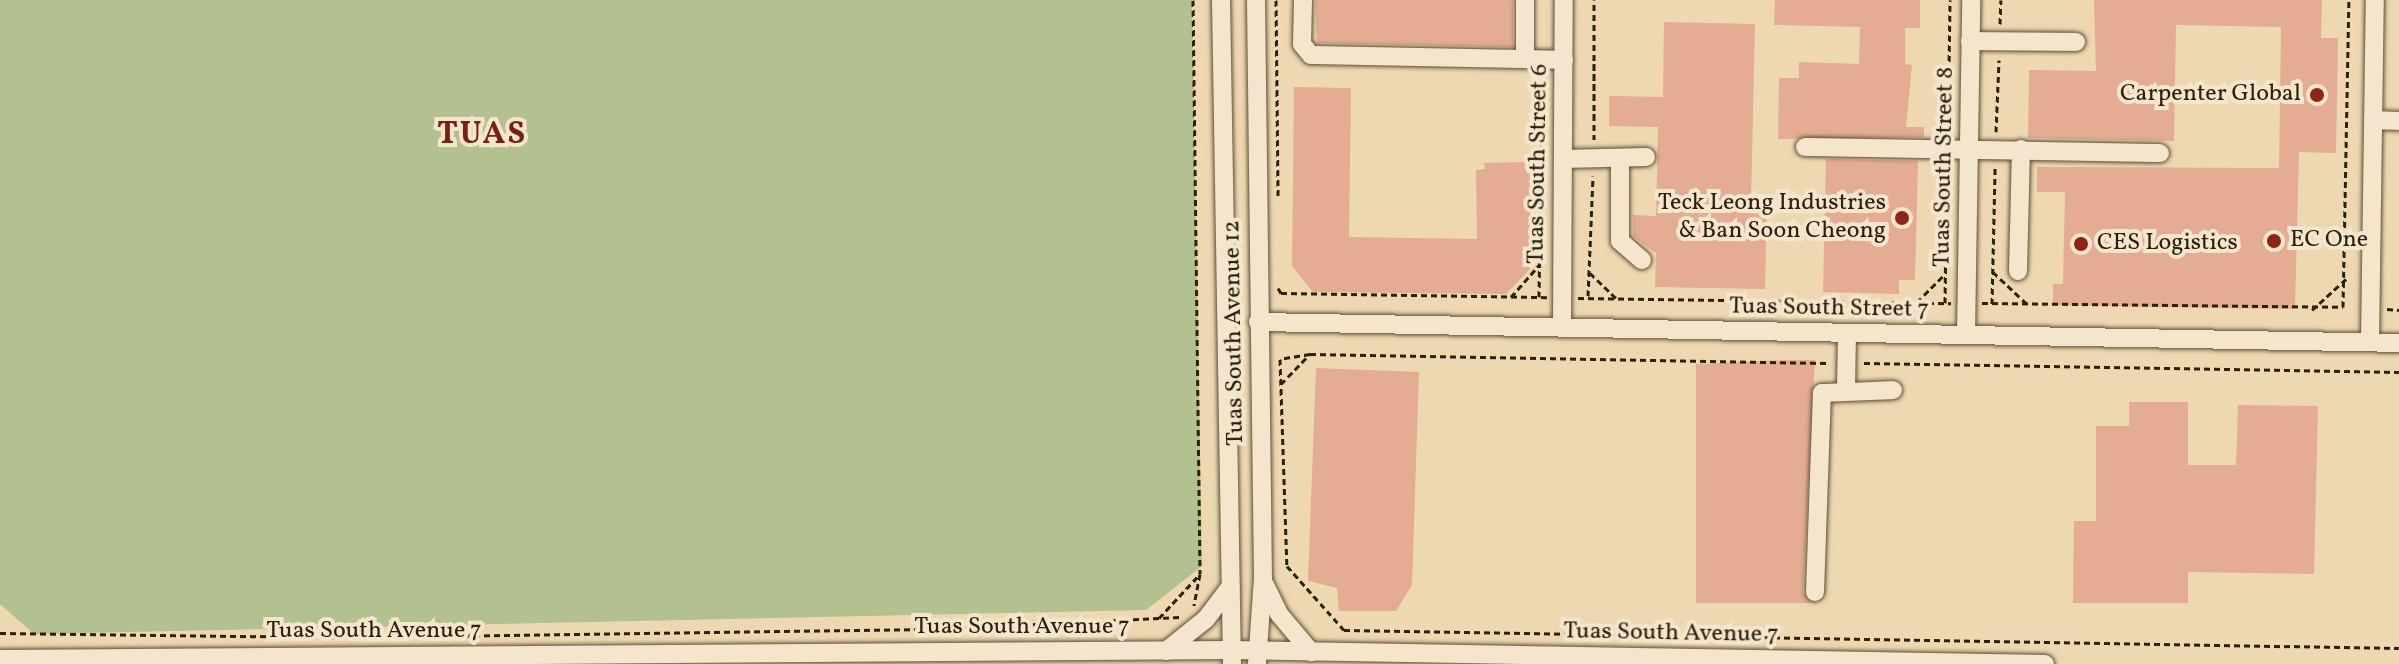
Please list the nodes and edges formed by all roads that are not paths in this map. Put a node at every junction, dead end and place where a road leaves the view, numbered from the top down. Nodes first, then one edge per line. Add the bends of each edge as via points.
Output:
1 (1221, 0) edge
2 (1256, 0) edge
3 (1303, 0) edge
4 (1525, 0) edge
5 (1564, 0) edge
6 (1971, 0) edge
7 (2375, 0) edge
8 (1970, 41) junction
9 (2076, 42) dead end
10 (1533, 60) junction
11 (1564, 60) junction
12 (2373, 120) junction
13 (2399, 121) edge
14 (1805, 147) dead end
15 (2021, 149) junction
16 (1970, 150) junction
17 (2160, 153) dead end
18 (1646, 157) dead end
19 (1620, 158) junction
20 (1563, 159) junction
21 (1642, 260) dead end
22 (2018, 271) dead end
23 (1258, 322) junction
24 (1562, 328) junction
25 (1847, 333) junction
26 (1966, 335) junction
27 (2370, 342) junction
28 (2399, 343) edge
29 (1846, 390) junction
30 (1893, 390) dead end
31 (1263, 578) junction
32 (1231, 586) junction
33 (1815, 592) dead end
34 (1166, 651) junction
35 (1311, 652) junction
36 (1232, 657) edge
37 (1257, 657) edge
38 (0, 659) edge
39 (2045, 664) edge

1 - 32 street, Tuas South Avenue 12
2 - 23 street, Tuas South Avenue 12
3 - 10 street via 1302,44 1311,55
4 - 10 street
5 - 11 street, Tuas South Street 6
6 - 8 street, Tuas South Street 8
7 - 12 street
8 - 9 street
8 - 16 street, Tuas South Street 8
10 - 11 street
11 - 20 street, Tuas South Street 6
12 - 13 street
12 - 27 street
14 - 16 street
15 - 16 street
15 - 17 street
15 - 22 street
16 - 26 street, Tuas South Street 8
18 - 19 street
19 - 20 street
19 - 21 street via 1620,241
20 - 24 street, Tuas South Street 6
23 - 24 street, Tuas South Street 7
23 - 31 street, Tuas South Avenue 12
24 - 25 street, Tuas South Street 7
25 - 26 street, Tuas South Street 7
25 - 29 street
26 - 27 street, Tuas South Street 7
27 - 28 street, Tuas South Street 7
29 - 30 street
29 - 33 street via 1826,390 1821,399
31 - 35 street via 1279,614
31 - 37 street, Tuas South Avenue 12
32 - 34 street via 1206,619
32 - 36 street, Tuas South Avenue 12
34 - 36 street, Tuas South Avenue 7
34 - 38 street, Tuas South Avenue 7
35 - 37 street, Tuas South Avenue 7
35 - 39 street, Tuas South Avenue 7
36 - 37 street, Tuas South Avenue 7

